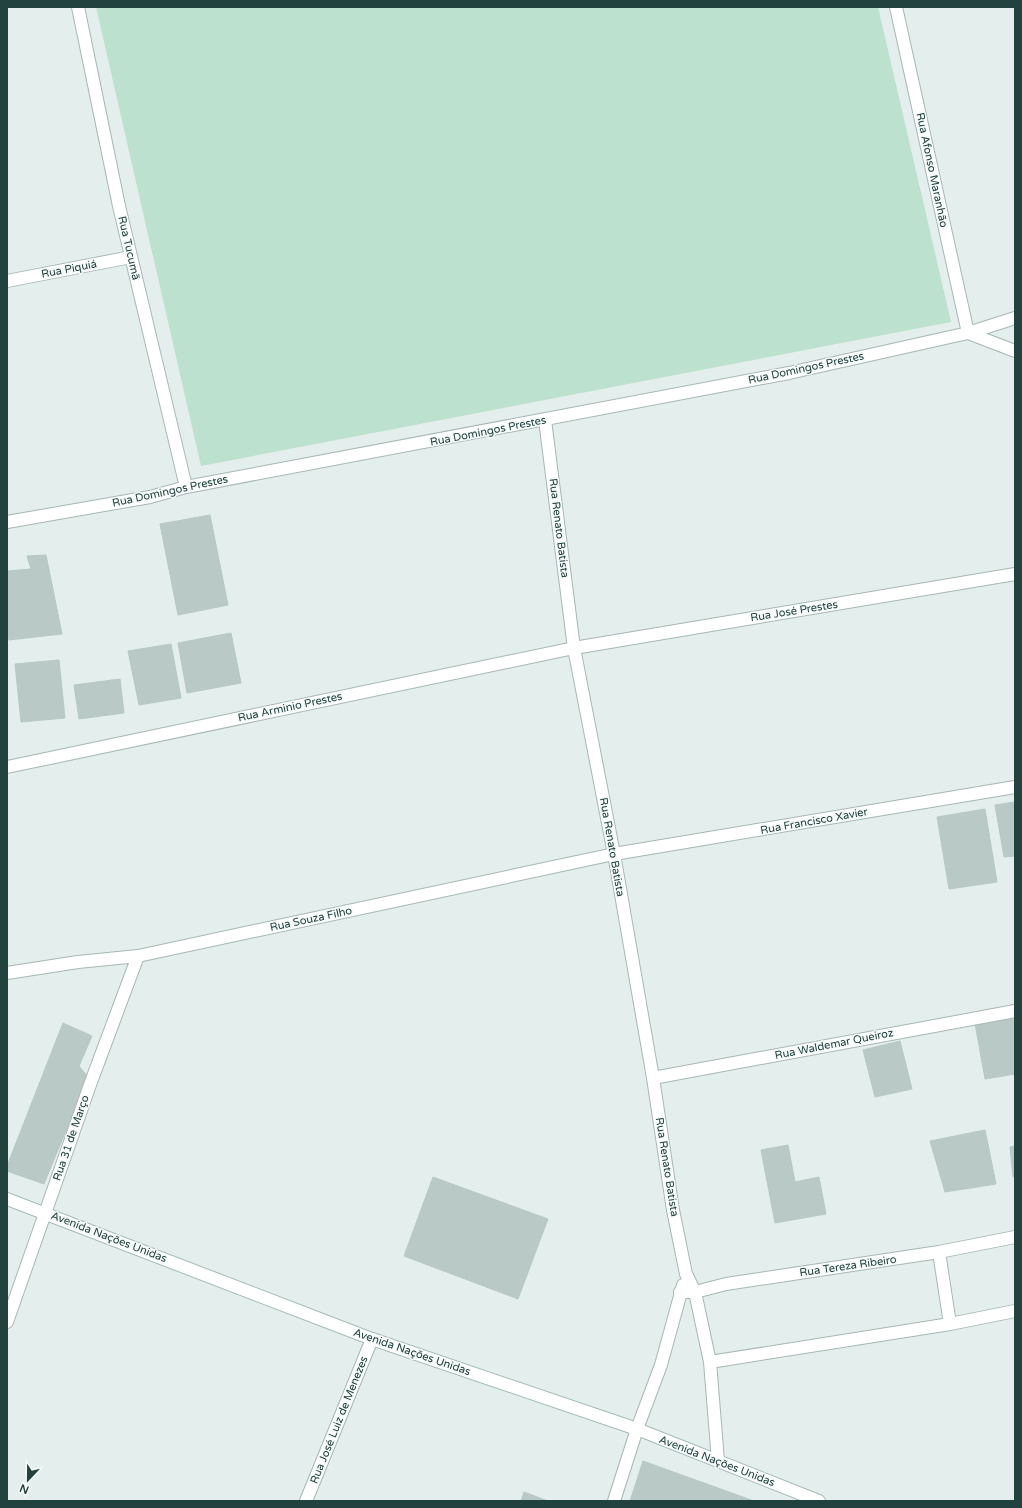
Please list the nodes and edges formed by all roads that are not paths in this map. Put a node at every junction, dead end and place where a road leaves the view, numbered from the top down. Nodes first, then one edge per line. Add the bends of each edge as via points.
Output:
1 (78, 7) edge
2 (896, 7) edge
3 (132, 257) junction
4 (7, 281) edge
5 (1015, 318) edge
6 (968, 333) junction
7 (1015, 351) edge
8 (545, 420) junction
9 (186, 487) junction
10 (7, 522) edge
11 (1015, 574) edge
12 (574, 648) junction
13 (7, 767) edge
14 (1015, 787) edge
15 (614, 854) junction
16 (138, 956) junction
17 (7, 973) edge
18 (1015, 1011) edge
19 (653, 1078) junction
20 (7, 1199) edge
21 (45, 1213) junction
22 (1015, 1237) edge
23 (940, 1252) junction
24 (686, 1274) junction
25 (680, 1292) junction
26 (695, 1292) junction
27 (1015, 1311) edge
28 (7, 1322) edge
29 (950, 1324) junction
30 (372, 1339) junction
31 (710, 1362) junction
32 (637, 1429) junction
33 (718, 1460) junction
34 (306, 1501) edge
35 (614, 1501) edge
36 (819, 1501) edge

1 - 3 street, Rua Tucumã
2 - 6 street, Rua Afonso Maranhão
3 - 4 street, Rua Piquiá
3 - 9 street, Rua Tucumã
5 - 6 street, Rua Domingos Prestes
6 - 7 street
6 - 8 street, Rua Domingos Prestes via 789,373
8 - 9 street, Rua Domingos Prestes
8 - 12 street, Rua Renato Batista
9 - 10 street, Rua Domingos Prestes via 150,497
11 - 12 street, Rua José Prestes
12 - 13 street, Rua Arminio Prestes
12 - 15 street, Rua Renato Batista
14 - 15 street, Rua Francisco Xavier
15 - 16 street, Rua Souza Filho
15 - 19 street, Rua Renato Batista
16 - 17 street, Rua Souza Filho
16 - 21 street, Rua 31 de Março via 90,1082
18 - 19 street, Rua Waldemar Queiroz
19 - 24 street, Rua Renato Batista via 673,1210
20 - 21 street, Avenida Nações Unidas
21 - 28 street, Rua 31 de Março
21 - 30 street, Avenida Nações Unidas
22 - 23 street, Rua Tereza Ribeiro
23 - 26 street, Rua Tereza Ribeiro via 726,1284
23 - 29 street
24 - 25 street, Rua Renato Batista
24 - 26 street, Rua Renato Batista
25 - 26 street, Rua Tereza Ribeiro
25 - 32 street, Rua Renato Batista via 661,1365
26 - 31 street, Rua Renato Batista
27 - 29 street
29 - 31 street
30 - 32 street, Avenida Nações Unidas
30 - 34 street, Rua José Luiz de Menezes
31 - 33 street, Rua Renato Batista
32 - 33 street, Avenida Nações Unidas
32 - 35 street, Rua Renato Batista
33 - 36 street, Avenida Nações Unidas

